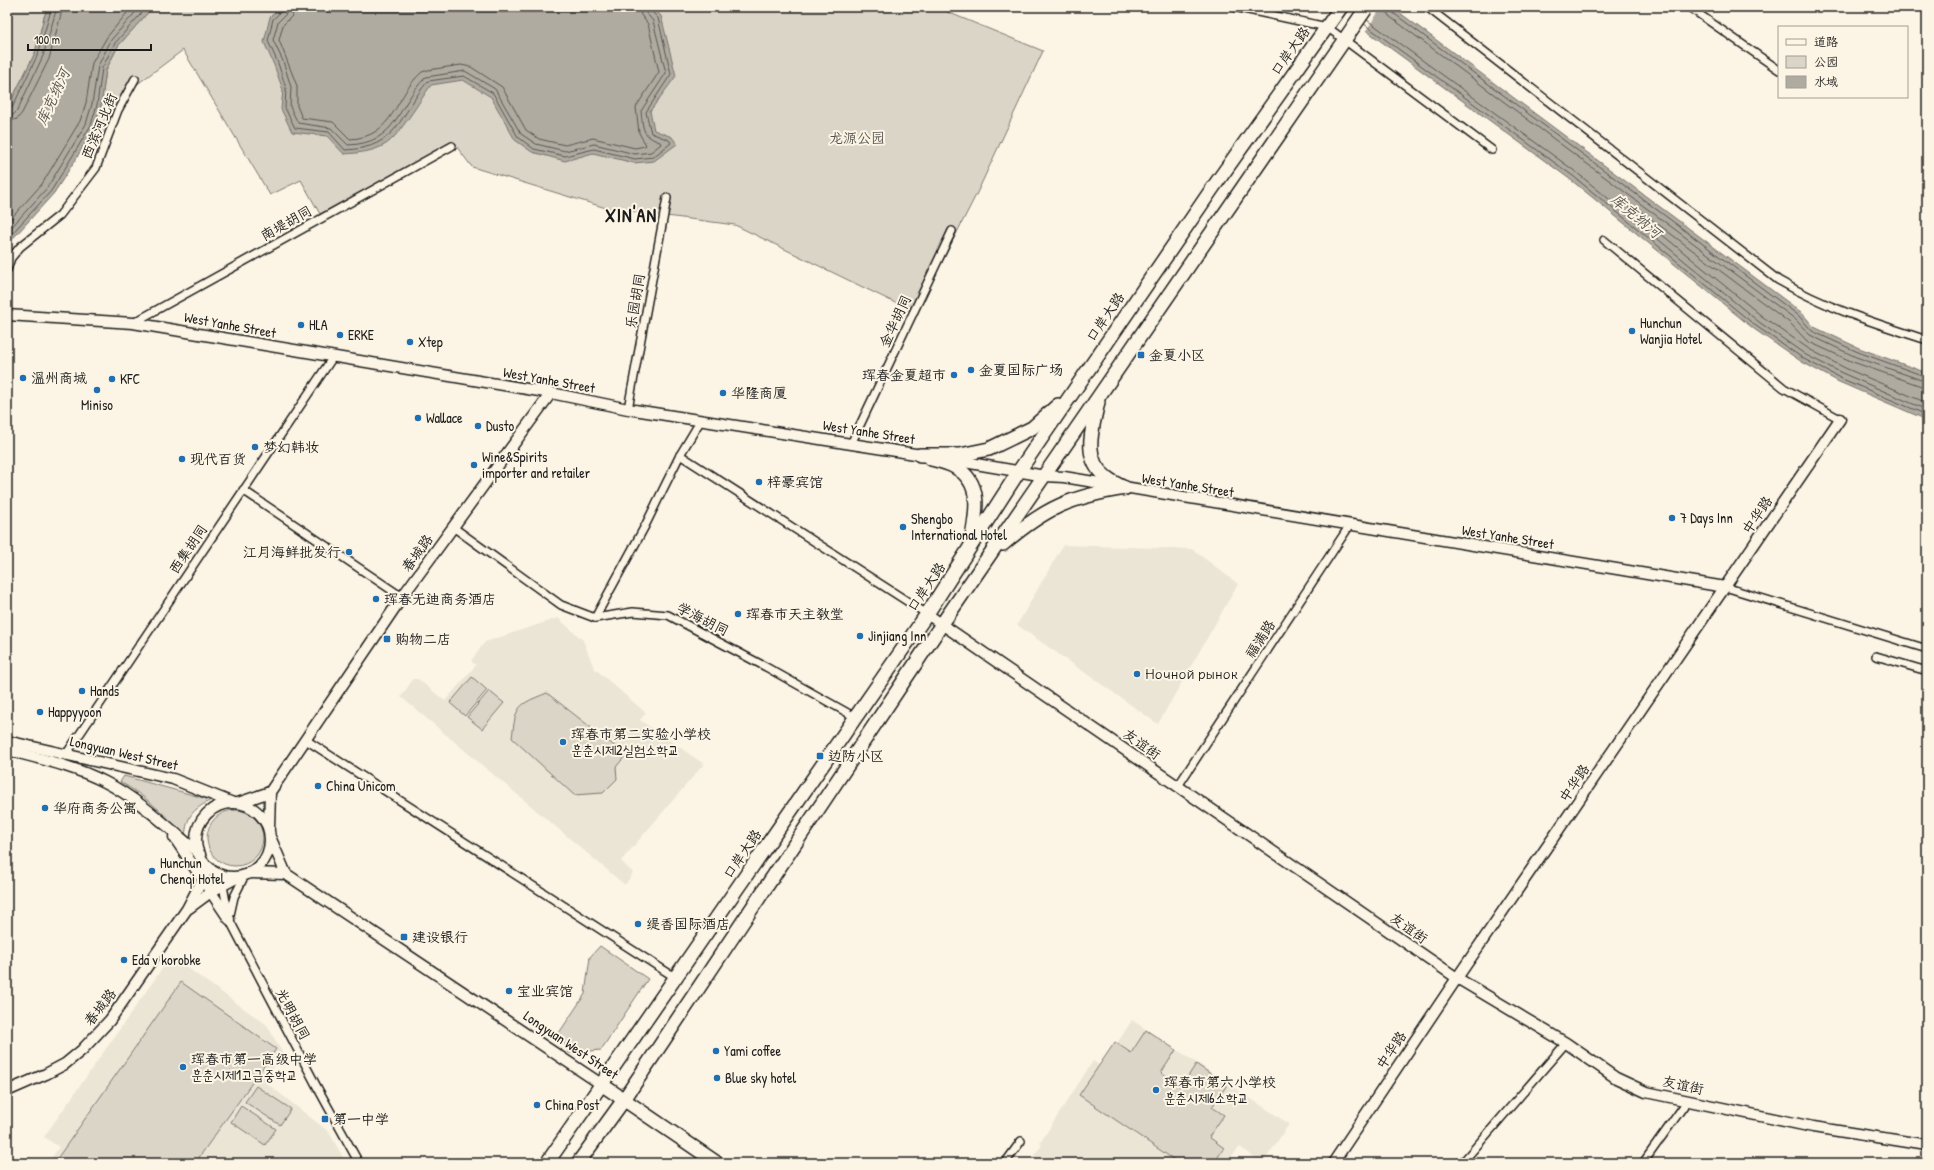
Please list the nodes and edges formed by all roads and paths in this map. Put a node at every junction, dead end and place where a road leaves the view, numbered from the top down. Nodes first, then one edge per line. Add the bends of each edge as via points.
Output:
1 (1234, 7) edge
2 (1366, 7) edge
3 (1427, 7) edge
4 (1689, 7) edge
5 (1338, 12) edge
6 (1327, 27) junction
7 (1344, 40) junction
8 (1778, 69) edge
9 (135, 79) dead end
10 (452, 146) dead end
11 (1492, 150) dead end
12 (667, 198) dead end
13 (952, 231) dead end
14 (1604, 240) dead end
15 (7, 270) edge
16 (7, 315) edge
17 (133, 323) junction
18 (1927, 340) edge
19 (333, 357) junction
20 (1078, 386) junction
21 (552, 393) junction
22 (1099, 397) junction
23 (628, 409) junction
24 (1840, 419) joint
25 (700, 420) junction
26 (852, 444) junction
27 (680, 455) junction
28 (920, 455) junction
29 (1019, 471) junction
30 (1045, 476) junction
31 (1124, 488) junction
32 (244, 490) junction
33 (1350, 525) junction
34 (453, 527) junction
35 (970, 550) junction
36 (988, 557) junction
37 (1725, 587) junction
38 (402, 597) junction
39 (927, 614) junction
40 (595, 618) junction
41 (942, 624) junction
42 (1927, 649) edge
43 (1876, 656) dead end
44 (1927, 671) edge
45 (855, 717) junction
46 (306, 740) junction
47 (7, 742) edge
48 (7, 750) edge
49 (65, 756) junction
50 (1178, 786) junction
51 (270, 792) junction
52 (235, 803) junction
53 (166, 826) junction
54 (269, 833) junction
55 (200, 854) junction
56 (209, 867) junction
57 (221, 874) junction
58 (286, 874) junction
59 (244, 875) junction
60 (203, 878) junction
61 (223, 885) junction
62 (212, 891) junction
63 (187, 909) junction
64 (228, 919) junction
65 (676, 978) junction
66 (1457, 978) junction
67 (1566, 1043) junction
68 (601, 1084) junction
69 (7, 1091) edge
70 (1688, 1100) junction
71 (623, 1101) junction
72 (1021, 1141) dead end
73 (1927, 1145) edge
74 (359, 1163) edge
75 (548, 1163) edge
76 (578, 1163) edge
77 (717, 1163) edge
78 (1005, 1163) edge
79 (1333, 1163) edge
80 (1462, 1163) edge
81 (1643, 1163) edge

1 - 6 street
2 - 7 highway
3 - 18 street via 1778,280 1844,313
4 - 8 street
5 - 6 highway, 口岸大路
6 - 7 street
6 - 20 highway, 口岸大路 via 1212,188
7 - 11 street
7 - 22 highway
9 - 15 street, 西滨河北街 via 118,110 96,168 60,215 20,247 11,258
10 - 17 street, 南堤胡同
12 - 23 street, 乐园胡同
13 - 26 street, 金华胡同
14 - 24 street via 1784,388
16 - 17 street, West Yanhe Street
17 - 19 street, West Yanhe Street
19 - 21 street, West Yanhe Street
19 - 32 street, 西集胡同
20 - 28 highway via 1032,428 996,446 960,455
20 - 29 highway, 口岸大路
21 - 23 street, West Yanhe Street
21 - 34 street, 春城路
22 - 30 highway
22 - 31 highway via 1090,451 1098,469
23 - 25 street, West Yanhe Street
24 - 37 street, 中华路
25 - 26 street, West Yanhe Street
25 - 27 street
26 - 28 street, West Yanhe Street
27 - 39 street
27 - 40 street
28 - 29 street, West Yanhe Street
28 - 35 highway via 954,466 969,480 976,495 977,505
29 - 30 street, West Yanhe Street
29 - 35 highway, 口岸大路
30 - 31 street, West Yanhe Street
30 - 36 highway
31 - 33 street, West Yanhe Street
31 - 36 highway via 1077,498 1042,514
32 - 38 street
32 - 49 street, 西集胡同
33 - 37 street, West Yanhe Street
33 - 50 street, 福满路
34 - 38 street, 春城路
34 - 40 street, 学海胡同 via 561,605
35 - 39 highway, 口岸大路
36 - 41 highway
37 - 42 street
37 - 66 street, 中华路
38 - 46 street, 春城路
39 - 41 street, 友谊街
39 - 45 highway, 口岸大路
40 - 45 street, 学海胡同 via 633,612 668,615
41 - 50 street, 友谊街
41 - 71 highway
43 - 44 street
45 - 65 highway, 口岸大路
46 - 51 street, 春城路
46 - 65 street
47 - 49 street, Longyuan West Street
48 - 53 street, Longyuan West Street via 62,764 106,782
49 - 52 street, Longyuan West Street via 173,780
50 - 66 street, 友谊街
51 - 52 street
51 - 54 street
52 - 54 street via 257,811 264,819
52 - 55 street via 216,808 202,819 197,836
53 - 55 street, Longyuan West Street
53 - 60 street
54 - 58 street
54 - 59 street via 269,849 265,859 258,868
55 - 56 street
56 - 57 street
56 - 60 street
57 - 59 street
57 - 61 street, 光明胡同
58 - 59 street
58 - 68 street, Longyuan West Street
59 - 61 street
59 - 64 street
60 - 62 street
60 - 63 street
61 - 62 street
61 - 64 street, 光明胡同
62 - 63 street
62 - 64 street
63 - 69 street, 春城路 via 110,1020 82,1050 65,1064
64 - 74 street, 光明胡同
65 - 68 highway, 口岸大路
66 - 67 street, 友谊街
66 - 79 street, 中华路
67 - 70 street, 友谊街 via 1616,1078 1640,1089
67 - 80 street
68 - 71 highway, Longyuan West Street
68 - 75 highway, 口岸大路
70 - 73 street, 友谊街 via 1813,1128
70 - 81 street
71 - 76 highway
71 - 77 highway, Longyuan West Street
72 - 78 street

